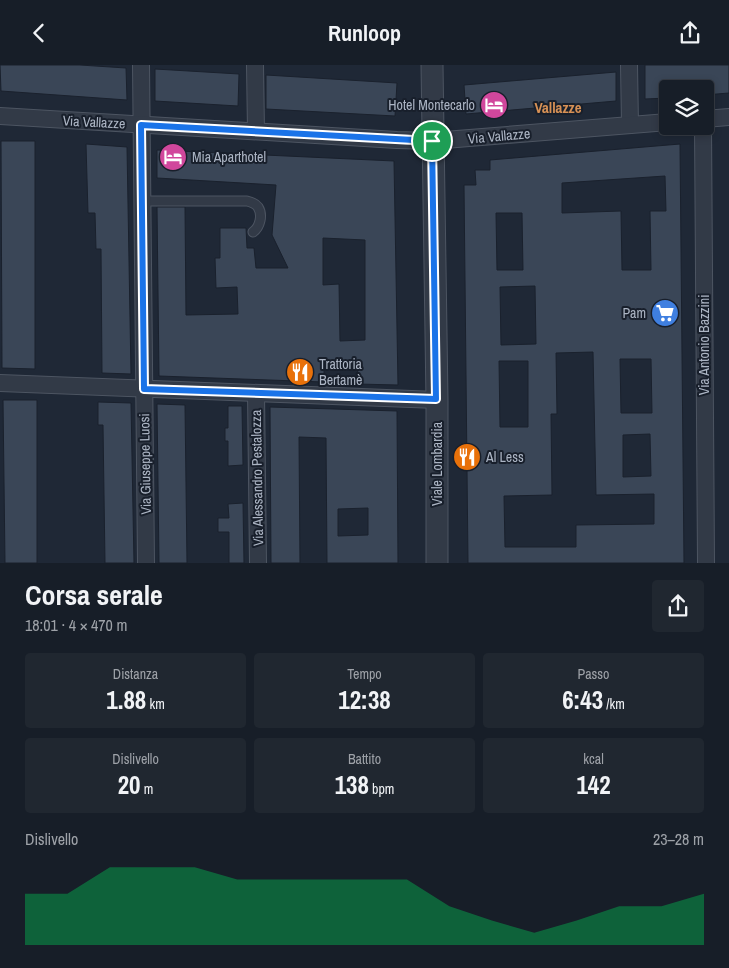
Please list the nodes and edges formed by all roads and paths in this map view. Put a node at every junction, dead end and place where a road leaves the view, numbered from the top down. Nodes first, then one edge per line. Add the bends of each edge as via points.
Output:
1 (141, 65) edge
2 (255, 65) edge
3 (432, 65) edge
4 (629, 65) edge
5 (0, 116) edge
6 (729, 117) edge
7 (714, 118) edge
8 (659, 123) edge
9 (141, 125) junction
10 (630, 125) junction
11 (256, 131) junction
12 (703, 135) edge
13 (432, 141) junction
14 (142, 201) junction
15 (252, 232) dead end
16 (0, 383) edge
17 (144, 389) junction
18 (256, 393) junction
19 (436, 399) junction
20 (146, 563) edge
21 (258, 563) edge
22 (437, 563) edge
23 (706, 563) edge

1 - 9 street, Via Giuseppe Luosi
2 - 11 street
3 - 13 street, Viale Lombardia
4 - 10 street
5 - 9 street, Via Vallazze
6 - 7 street
8 - 10 street, Via Vallazze
9 - 11 street, Via Vallazze
9 - 14 street, Via Giuseppe Luosi
10 - 13 street, Via Vallazze
11 - 13 street, Via Vallazze
12 - 23 street, Via Antonio Bazzini
13 - 19 street, Viale Lombardia
14 - 15 lane via 247,201 254,203 260,213 258,229
14 - 17 street, Via Giuseppe Luosi
16 - 17 street
17 - 18 street
17 - 20 street, Via Giuseppe Luosi
18 - 19 street
18 - 21 street, Via Alessandro Pestalozza
19 - 22 street, Viale Lombardia

